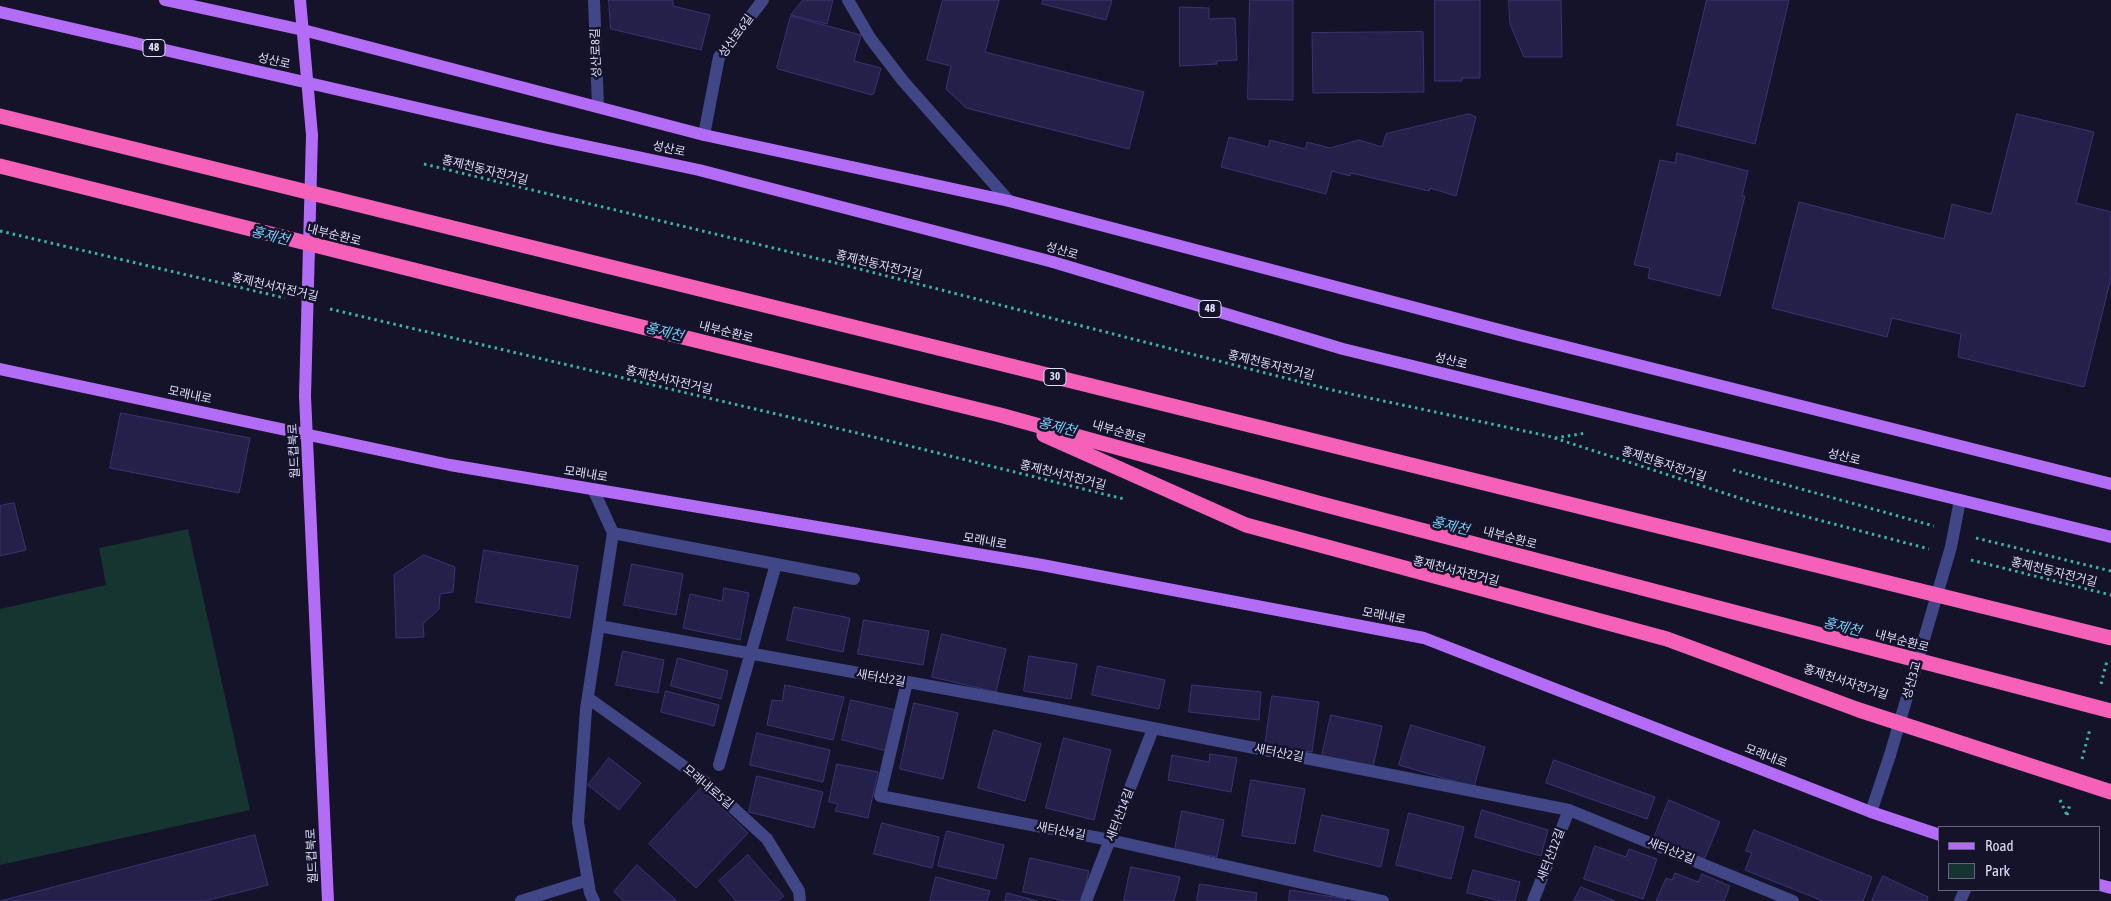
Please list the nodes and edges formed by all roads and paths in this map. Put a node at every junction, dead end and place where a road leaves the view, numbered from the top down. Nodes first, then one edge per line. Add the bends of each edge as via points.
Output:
1 (165, 0) edge
2 (300, 0) edge
3 (594, 0) edge
4 (763, 0) edge
5 (848, 0) edge
6 (0, 12) edge
7 (303, 30) junction
8 (308, 83) junction
9 (598, 107) junction
10 (0, 116) edge
11 (704, 135) junction
12 (424, 164) dead end
13 (0, 166) edge
14 (1009, 201) junction
15 (0, 231) edge
16 (290, 299) dead end
17 (328, 308) dead end
18 (0, 369) edge
19 (1000, 415) junction
20 (1584, 429) dead end
21 (307, 433) junction
22 (1554, 438) junction
23 (1727, 468) dead end
24 (2111, 484) edge
25 (592, 489) junction
26 (1128, 500) dead end
27 (1960, 500) junction
28 (1954, 532) junction
29 (613, 533) junction
30 (2111, 537) edge
31 (1938, 551) dead end
32 (1966, 559) dead end
33 (776, 564) junction
34 (2111, 571) edge
35 (854, 579) dead end
36 (2111, 595) edge
37 (599, 626) junction
38 (2111, 638) edge
39 (752, 654) junction
40 (907, 682) junction
41 (588, 698) junction
42 (2111, 711) edge
43 (1153, 729) junction
44 (719, 765) dead end
45 (2111, 792) edge
46 (1569, 810) junction
47 (1871, 812) junction
48 (1938, 834) edge
49 (1110, 840) junction
50 (588, 880) junction
51 (328, 901) edge
52 (521, 901) edge
53 (594, 901) edge
54 (800, 901) edge
55 (1086, 901) edge
56 (1383, 901) edge
57 (1533, 901) edge
58 (1793, 901) edge

1 - 7 main road
2 - 7 main road, 월드컵북로
3 - 9 street, 성산로8길
4 - 11 street, 성산로6길 via 719,57
5 - 14 street via 870,38 904,81
6 - 8 main road, 성산로 / 48
7 - 8 main road, 월드컵북로
7 - 9 main road
8 - 21 main road, 월드컵북로, bridge via 312,135 304,396
8 - 27 main road, 성산로 / 48 via 699,170 1053,262 1344,349
9 - 11 main road
10 - 38 highway, 30, bridge
11 - 14 main road
12 - 22 path, 홍제천동자전거길 via 840,264 1332,390
13 - 19 highway, 내부순환로, bridge
14 - 24 main road via 1519,335
15 - 16 path, 홍제천서자전거길
17 - 26 path, 홍제천서자전거길
18 - 21 main road, 모래내로
19 - 42 highway, 내부순환로, bridge via 1318,503
19 - 45 highway, bridge via 1246,525 1667,639 1859,710
20 - 22 path via 1594,431
21 - 25 main road, 모래내로 via 450,465
21 - 51 main road, 월드컵북로
22 - 31 path, 홍제천동자전거길 via 1758,504
23 - 28 path
25 - 29 street
25 - 47 main road, 모래내로 via 1042,565 1424,638
27 - 28 street, 성산3교
27 - 30 main road, 성산로 / 48
28 - 34 path
28 - 47 street, 성산3교, bridge
29 - 33 street
29 - 37 street
32 - 36 path, 홍제천동자전거길
33 - 35 street
33 - 39 street
37 - 39 street, 새터산2길
37 - 41 street
39 - 40 street, 새터산2길
39 - 44 street
40 - 43 street, 새터산2길
40 - 49 street, 새터산4길 via 880,796
41 - 50 street via 578,822
41 - 54 street, 모래내로5길 via 703,780 767,839 799,891
43 - 46 street, 새터산2길
43 - 49 street, 새터산14길
46 - 57 street, 새터산12길
46 - 58 street, 새터산2길
47 - 48 main road, 모래내로
49 - 55 street, 새터산14길
49 - 56 street, 새터산4길
50 - 52 street
50 - 53 street

